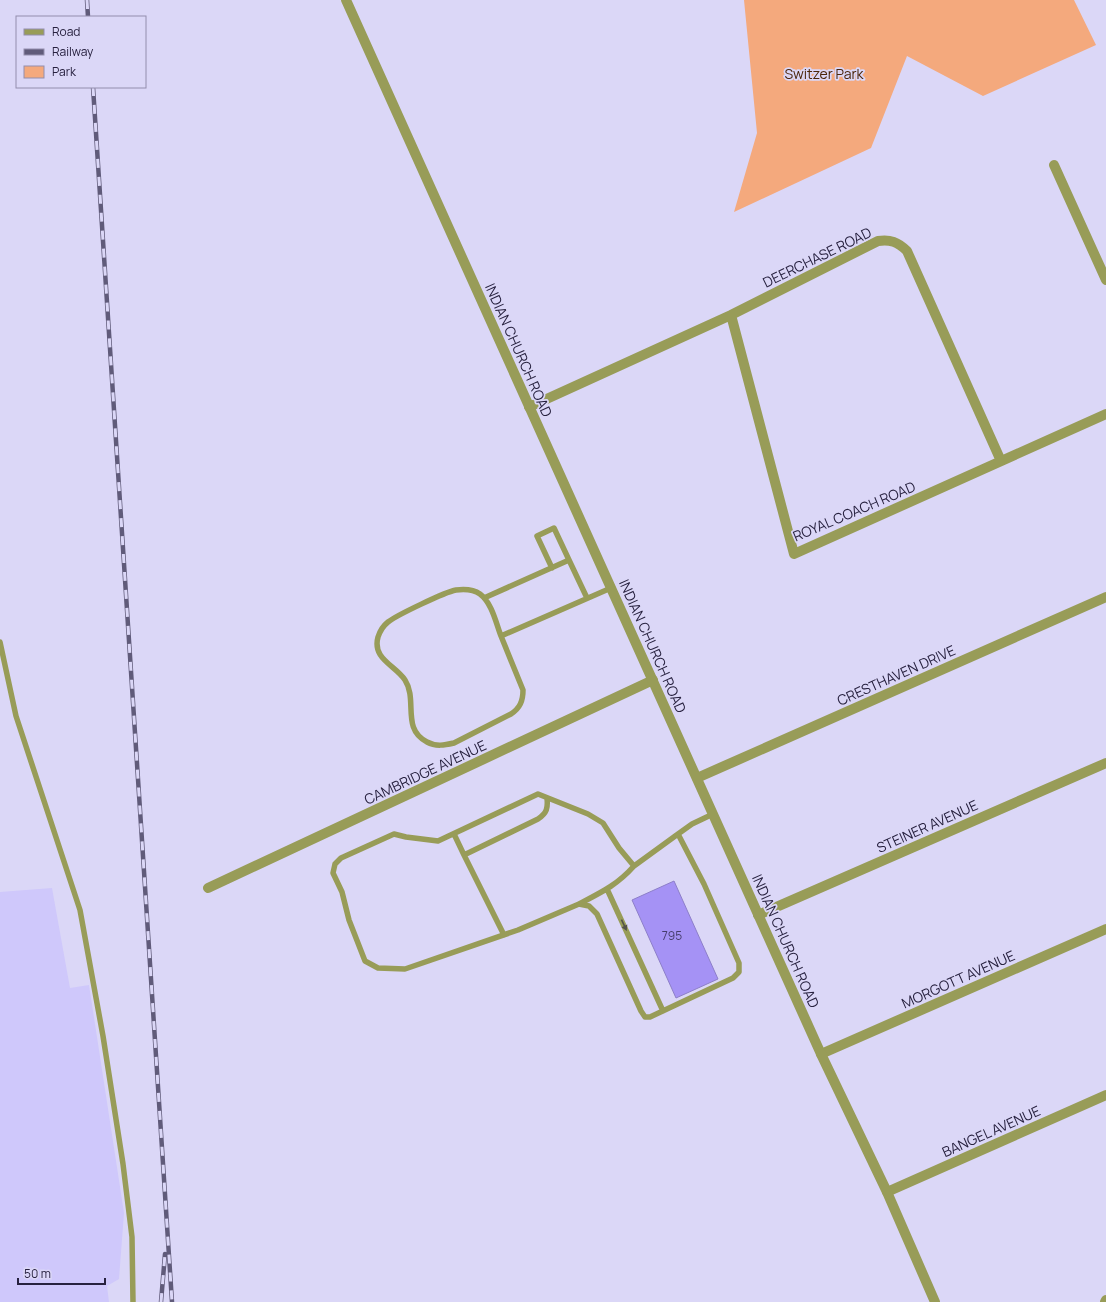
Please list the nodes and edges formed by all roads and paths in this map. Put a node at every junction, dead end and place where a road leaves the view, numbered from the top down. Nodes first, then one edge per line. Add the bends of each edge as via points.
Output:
1 (346, 0) edge
2 (1054, 165) dead end
3 (1106, 280) edge
4 (731, 315) junction
5 (529, 407) junction
6 (1106, 414) edge
7 (1000, 461) junction
8 (569, 560) junction
9 (552, 568) junction
10 (611, 588) junction
11 (1106, 597) edge
12 (484, 598) junction
13 (587, 598) junction
14 (501, 636) junction
15 (0, 642) edge
16 (653, 680) junction
17 (1106, 763) edge
18 (697, 778) junction
19 (547, 798) junction
20 (713, 814) junction
21 (454, 834) junction
22 (678, 834) junction
23 (464, 855) junction
24 (634, 866) junction
25 (208, 888) dead end
26 (607, 889) junction
27 (579, 904) junction
28 (758, 915) junction
29 (1106, 929) edge
30 (504, 935) junction
31 (663, 1010) junction
32 (821, 1054) junction
33 (1106, 1095) edge
34 (886, 1192) junction
35 (133, 1302) edge
36 (935, 1302) edge

1 - 5 street, INDIAN CHURCH ROAD
2 - 3 street
4 - 5 street, DEERCHASE ROAD
4 - 7 street, DEERCHASE ROAD via 878,241 895,242 907,252
4 - 7 street, ROYAL COACH ROAD via 794,554
5 - 10 street, INDIAN CHURCH ROAD
6 - 7 street, ROYAL COACH ROAD
8 - 9 lane
8 - 9 lane via 554,528 537,536
8 - 13 lane
9 - 12 lane
10 - 13 lane
10 - 16 street, INDIAN CHURCH ROAD
11 - 18 street, CRESTHAVEN DRIVE
12 - 14 lane
12 - 14 lane via 473,590 451,591 394,618 380,632 378,652 406,681 412,725 419,737 431,744 454,743 517,710 523,697 523,690
13 - 14 lane
15 - 35 lane via 16,716 80,910 123,1164 132,1237
16 - 18 street, INDIAN CHURCH ROAD
16 - 25 street, CAMBRIDGE AVENUE
17 - 28 street, STEINER AVENUE
18 - 20 street, INDIAN CHURCH ROAD
19 - 21 lane via 538,794
19 - 23 lane via 548,808 538,819
19 - 24 lane via 588,814 603,823
20 - 22 lane
20 - 28 street, INDIAN CHURCH ROAD
21 - 23 lane
21 - 30 lane via 438,841 394,834 341,858 335,864 333,873 365,961 378,968 405,969
22 - 24 lane
22 - 31 lane via 708,892 739,963 739,972 733,978
23 - 30 lane
24 - 26 lane
26 - 27 lane
26 -> 31 lane
27 - 30 lane
27 - 31 lane via 589,906 597,914 645,1017
28 - 32 street, INDIAN CHURCH ROAD
29 - 32 street, MORGOTT AVENUE
32 - 34 street, INDIAN CHURCH ROAD
33 - 34 street, BANGEL AVENUE
34 - 36 street, INDIAN CHURCH ROAD

